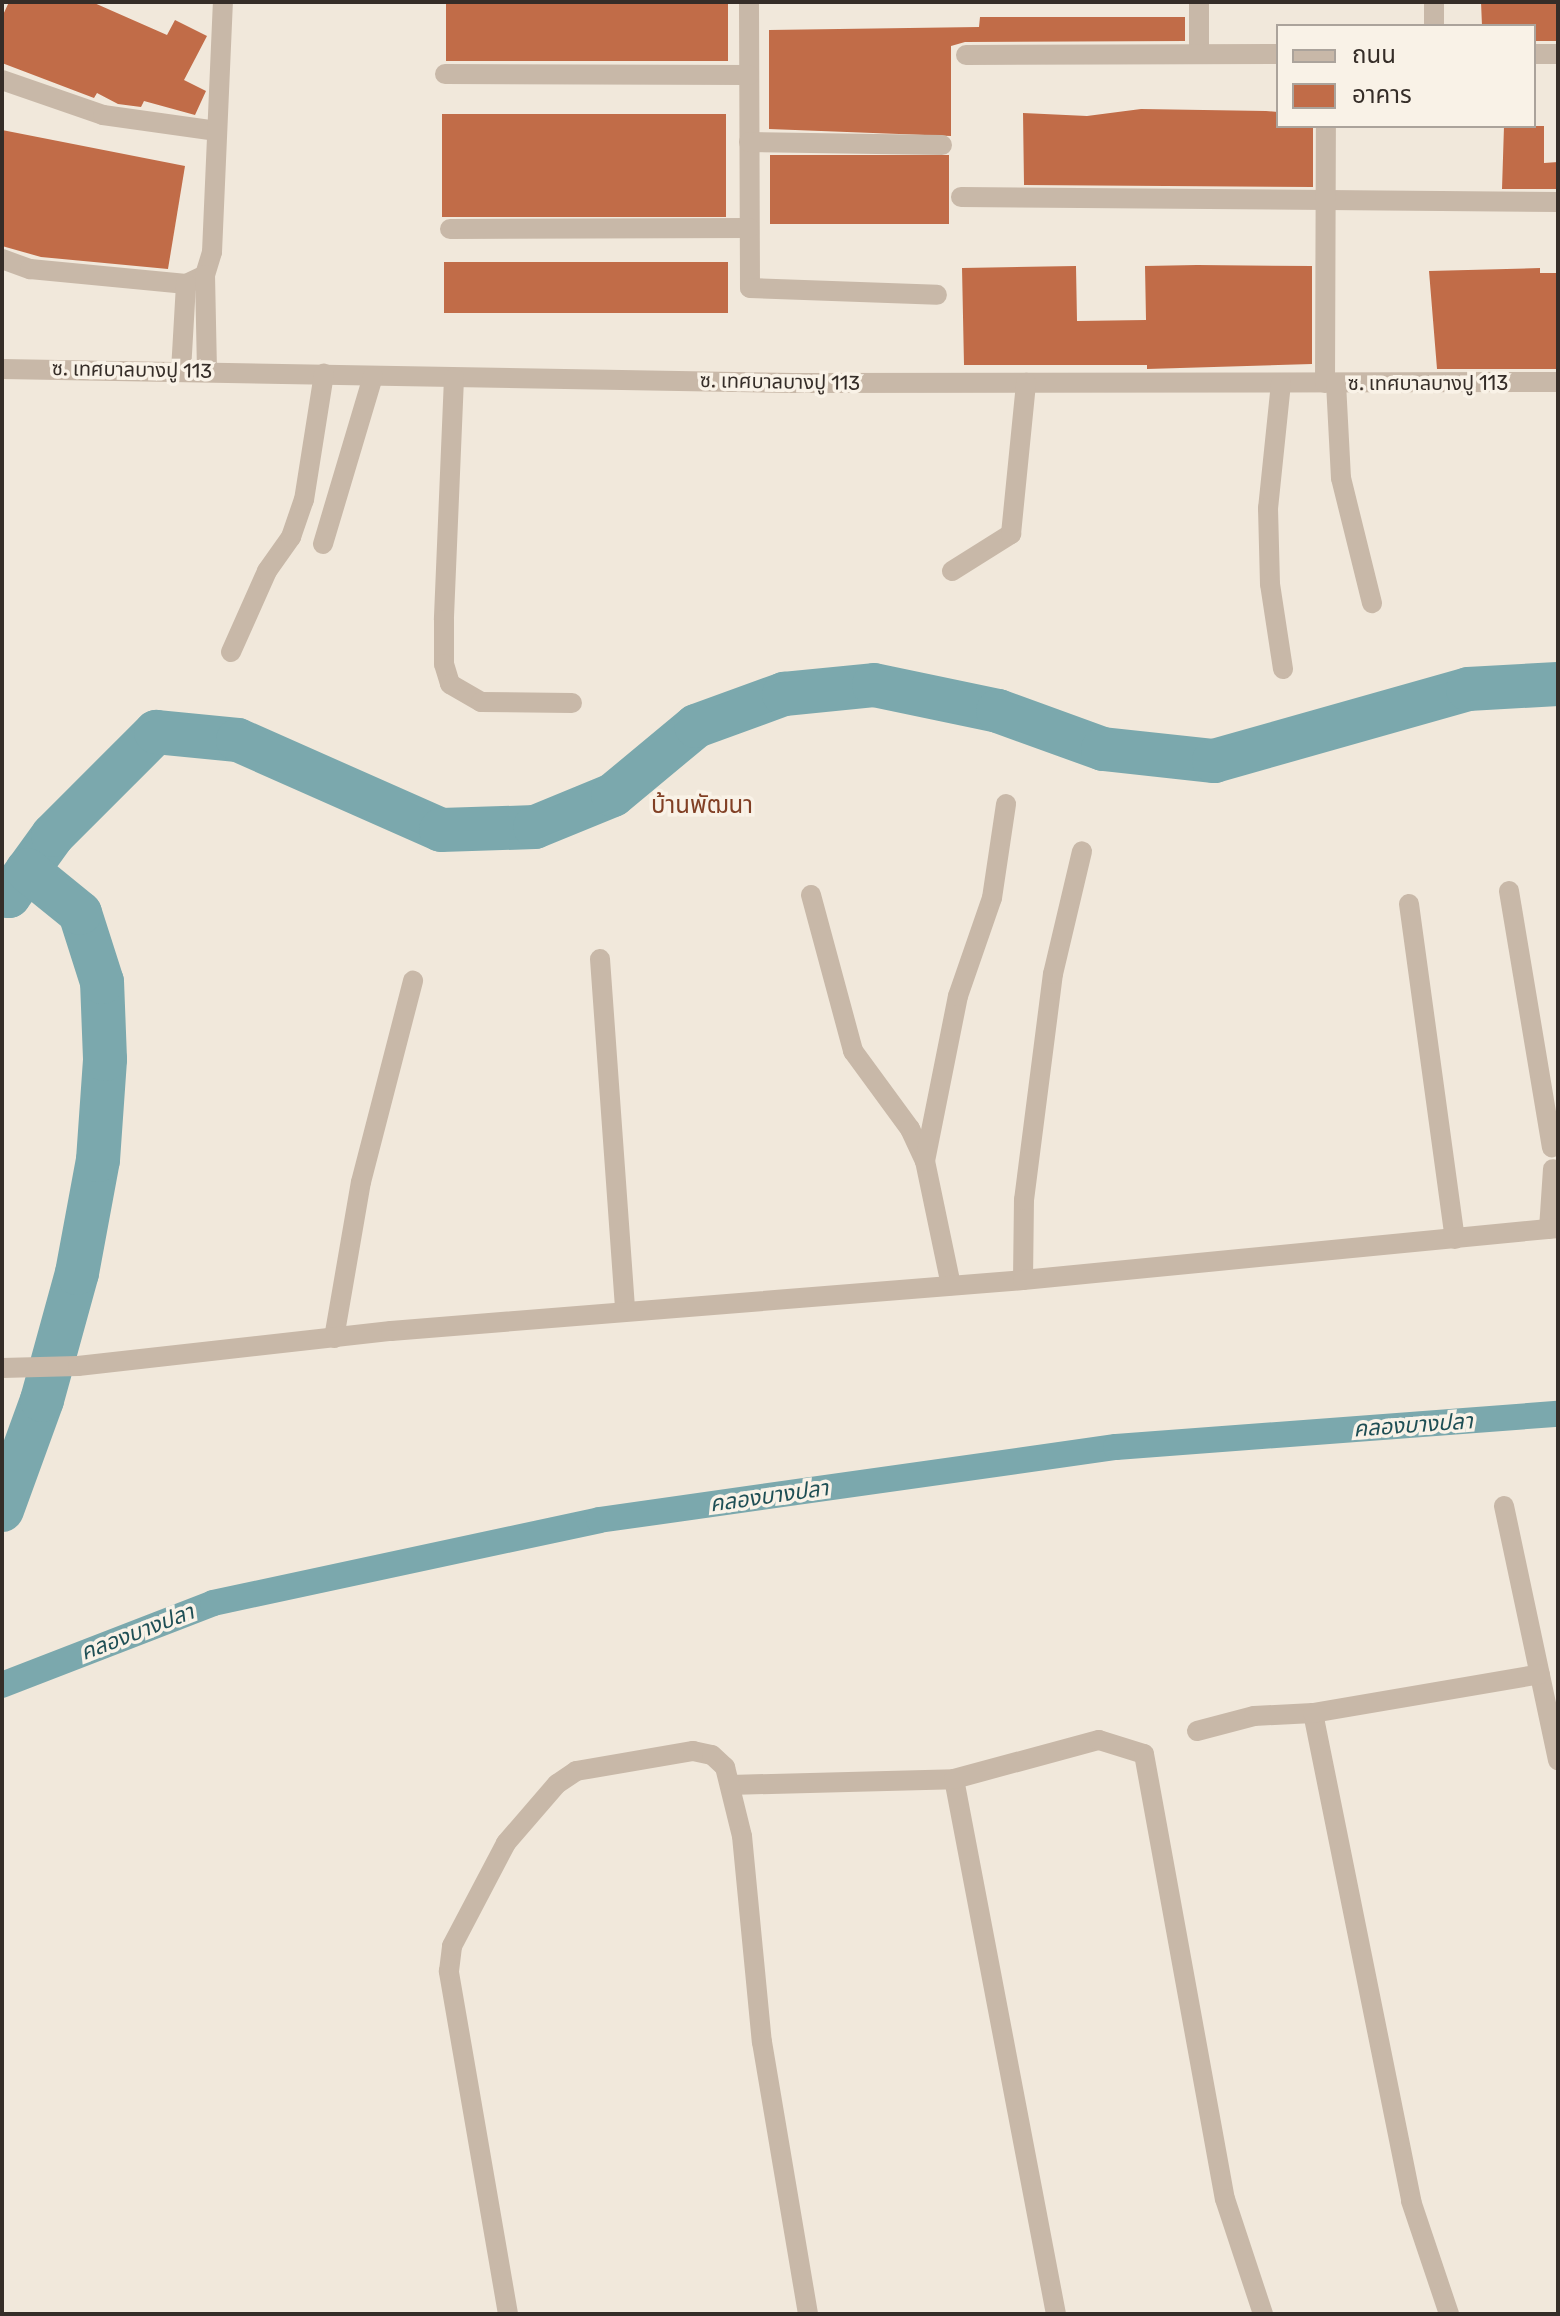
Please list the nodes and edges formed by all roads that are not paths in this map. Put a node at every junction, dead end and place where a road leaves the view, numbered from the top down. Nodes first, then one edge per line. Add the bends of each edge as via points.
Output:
1 (223, 2) edge
2 (749, 2) edge
3 (1199, 2) edge
4 (1434, 2) edge
5 (1434, 24) edge
6 (1199, 54) junction
7 (1276, 54) edge
8 (1536, 54) edge
9 (1558, 54) edge
10 (966, 55) dead end
11 (445, 74) dead end
12 (749, 75) junction
13 (2, 80) edge
14 (1326, 128) edge
15 (217, 131) junction
16 (749, 142) junction
17 (942, 145) dead end
18 (961, 197) dead end
19 (1327, 198) junction
20 (1558, 202) edge
21 (749, 228) junction
22 (450, 229) dead end
23 (2, 259) edge
24 (205, 275) junction
25 (186, 284) junction
26 (937, 295) dead end
27 (2, 369) edge
28 (181, 371) junction
29 (207, 371) junction
30 (324, 374) junction
31 (373, 376) junction
32 (454, 378) junction
33 (1558, 382) edge
34 (1026, 383) junction
35 (1281, 383) junction
36 (1331, 383) junction
37 (323, 544) dead end
38 (952, 571) dead end
39 (1372, 603) dead end
40 (231, 652) dead end
41 (1283, 669) dead end
42 (572, 703) dead end
43 (1006, 804) dead end
44 (1082, 851) dead end
45 (1509, 891) dead end
46 (811, 895) dead end
47 (1409, 904) dead end
48 (600, 959) dead end
49 (413, 981) dead end
50 (1552, 1147) dead end
51 (925, 1161) junction
52 (1553, 1169) dead end
53 (1554, 1229) edge
54 (1455, 1239) junction
55 (1023, 1280) junction
56 (951, 1285) junction
57 (625, 1310) junction
58 (334, 1338) junction
59 (5, 1368) edge
60 (1504, 1506) dead end
61 (1540, 1674) junction
62 (1313, 1713) junction
63 (1197, 1731) dead end
64 (1558, 1760) edge
65 (954, 1779) junction
66 (730, 1785) junction
67 (508, 2314) edge
68 (808, 2314) edge
69 (1056, 2314) edge
70 (1263, 2314) edge
71 (1449, 2314) edge

1 - 15 street
2 - 12 street
3 - 6 street
4 - 5 street
6 - 7 street
6 - 10 street
8 - 9 street
11 - 12 street
12 - 16 street
13 - 15 street via 103,115
14 - 19 street
15 - 24 street via 212,252
16 - 17 street
16 - 21 street
18 - 19 street
19 - 20 street
19 - 36 street
21 - 22 street
21 - 26 street via 750,288
23 - 25 street via 30,269
24 - 25 street
24 - 29 street
25 - 28 street
27 - 28 street, ซ. เทศบาลบางปู 113
28 - 29 street, ซ. เทศบาลบางปู 113
29 - 30 street, ซ. เทศบาลบางปู 113
30 - 31 street, ซ. เทศบาลบางปู 113
30 - 40 street via 304,500 291,537 267,571
31 - 32 street, ซ. เทศบาลบางปู 113
31 - 37 street
32 - 34 street, ซ. เทศบาลบางปู 113
32 - 42 street via 444,620 450,684 481,702
33 - 36 street, ซ. เทศบาลบางปู 113
34 - 35 street, ซ. เทศบาลบางปู 113
34 - 38 street via 1011,534
35 - 36 street, ซ. เทศบาลบางปู 113
35 - 41 street via 1268,508 1270,584
36 - 39 street via 1341,478
43 - 51 street via 992,898 958,996
44 - 55 street via 1053,974 1024,1200
45 - 50 street
46 - 51 street via 853,1051 910,1129
47 - 54 street
48 - 57 street
49 - 58 street via 361,1182
51 - 56 street
52 - 53 street
53 - 54 street
54 - 55 street
55 - 56 street
56 - 57 street
57 - 58 street
58 - 59 street via 78,1366
60 - 61 street
61 - 62 street
61 - 64 street
62 - 63 street via 1254,1716
62 - 71 street via 1411,2201
65 - 66 street
65 - 69 street
65 - 70 street via 1099,1740 1144,1754 1225,2199
66 - 67 street via 725,1767 712,1755 693,1751 576,1771 534,1807 506,1843 452,1946 449,1971
66 - 68 street via 742,1836 762,2042

